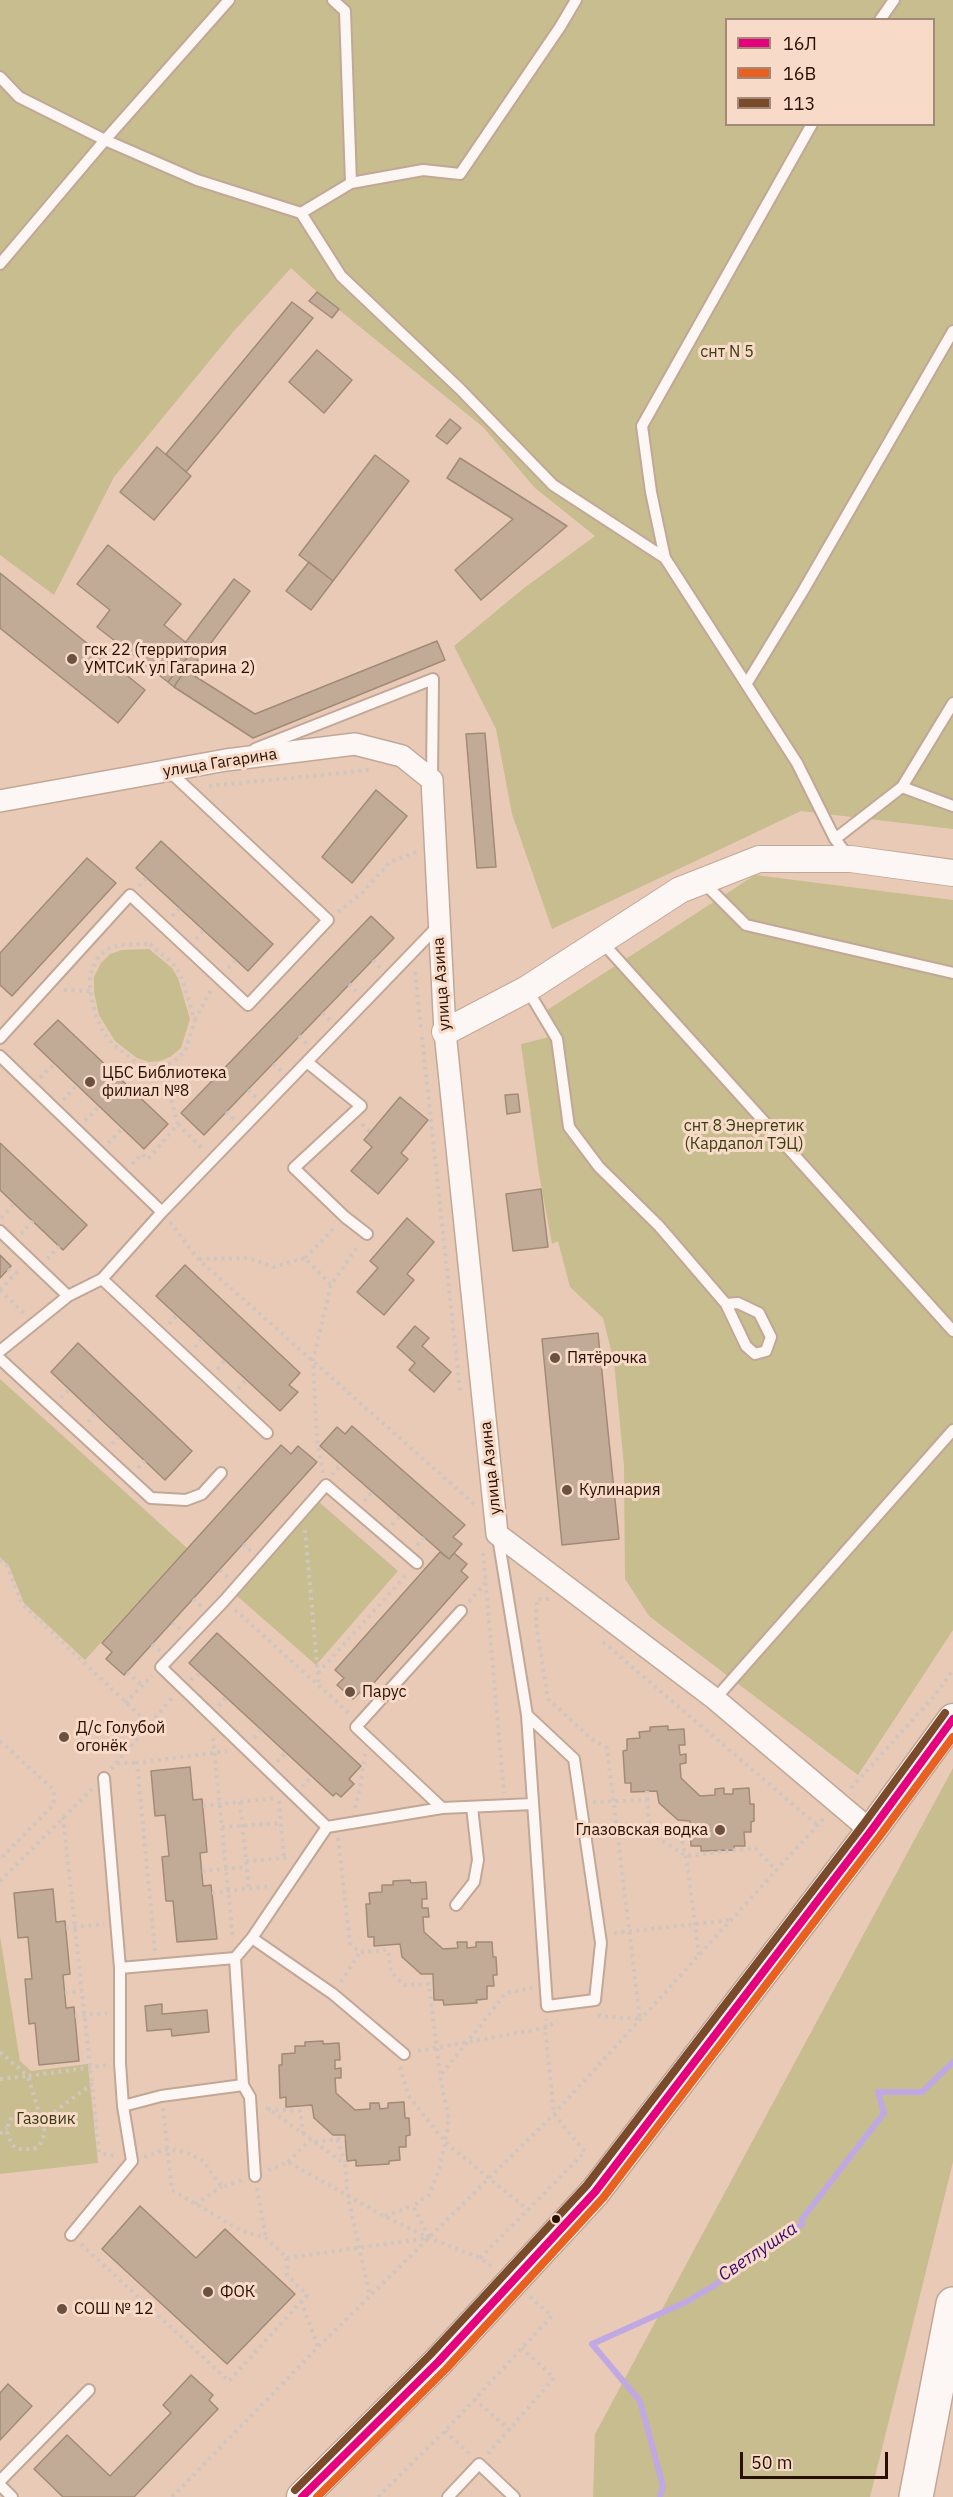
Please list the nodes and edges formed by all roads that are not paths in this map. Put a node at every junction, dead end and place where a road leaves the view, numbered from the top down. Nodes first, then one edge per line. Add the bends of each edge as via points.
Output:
1 (229, 0) edge
2 (333, 0) edge
3 (576, 0) edge
4 (894, 0) edge
5 (881, 18) edge
6 (0, 77) edge
7 (811, 126) edge
8 (105, 140) junction
9 (351, 183) junction
10 (302, 213) junction
11 (0, 264) edge
12 (953, 331) edge
13 (665, 558) junction
14 (747, 683) junction
15 (953, 703) edge
16 (226, 760) junction
17 (169, 771) junction
18 (432, 780) junction
19 (902, 787) junction
20 (0, 801) edge
21 (953, 806) edge
22 (835, 839) junction
23 (851, 860) junction
24 (953, 873) edge
25 (701, 881) junction
26 (438, 926) junction
27 (602, 942) junction
28 (953, 973) edge
29 (527, 989) junction
30 (445, 1032) junction
31 (0, 1038) edge
32 (0, 1056) edge
33 (308, 1062) junction
34 (162, 1212) junction
35 (0, 1231) edge
36 (367, 1234) road end
37 (102, 1278) junction
38 (68, 1296) junction
39 (726, 1304) junction
40 (953, 1331) edge
41 (0, 1351) edge
42 (0, 1359) edge
43 (953, 1430) edge
44 (267, 1433) dead end
45 (221, 1473) dead end
46 (498, 1534) junction
47 (417, 1563) road end
48 (461, 1611) road end
49 (715, 1699) junction
50 (527, 1715) junction
51 (953, 1719) edge
52 (104, 1778) dead end
53 (533, 1804) junction
54 (472, 1807) junction
55 (442, 1808) junction
56 (332, 1826) junction
57 (871, 1832) junction
58 (456, 1905) dead end
59 (252, 1938) junction
60 (235, 1958) junction
61 (120, 1968) junction
62 (404, 2054) road end
63 (243, 2085) junction
64 (123, 2106) junction
65 (255, 2176) road end
66 (71, 2235) road end
67 (953, 2304) edge
68 (89, 2390) dead end
69 (0, 2483) edge
70 (12, 2497) edge
71 (303, 2497) edge
72 (448, 2497) edge
73 (514, 2497) edge
74 (916, 2497) edge

1 - 8 lane
2 - 9 lane via 345,11
3 - 9 lane via 460,174 423,170
4 - 5 lane
6 - 8 lane via 19,97
7 - 13 lane via 642,426
8 - 10 lane via 197,180
8 - 11 lane
9 - 10 lane
10 - 13 lane via 341,276 460,389 553,485
12 - 14 lane
13 - 14 lane
14 - 22 lane via 796,763
15 - 19 lane
16 - 17 street, улица Гагарина
16 - 18 street, улица Гагарина via 355,744 402,756
16 - 18 lane via 433,678
17 - 20 street, улица Гагарина
17 - 31 lane via 328,920 248,1005 130,895
18 - 26 street, улица Азина
19 - 21 lane
19 - 22 lane
22 - 23 lane
23 - 24 street
23 - 25 street via 759,860
25 - 27 street via 680,890
25 - 28 lane via 746,925
26 - 30 street, улица Азина
26 - 33 lane, улица Азина
27 - 29 street
27 - 40 lane
29 - 30 street
29 - 39 lane via 557,1039 569,1127 599,1167 659,1226
30 - 46 street, улица Азина
32 - 34 lane
33 - 34 lane, улица Азина
33 - 36 lane via 361,1106 294,1168
34 - 37 lane, улица Азина
35 - 38 lane
37 - 38 lane, улица Азина
37 - 44 lane
38 - 41 lane, улица Азина
39 - 39 lane via 746,1346 755,1354 766,1351 771,1337 759,1313 738,1303
42 - 45 lane via 151,1498 186,1500 202,1494
43 - 49 lane
46 - 49 street, улица Азина
46 - 50 lane
47 - 56 lane via 326,1485 161,1667 294,1796
48 - 55 lane via 356,1727
49 - 57 street, улица Азина
50 - 53 lane
50 - 53 lane via 574,1758 601,1943 594,2000 547,2007
51 - 57 main road
52 - 61 lane
53 - 54 lane
54 - 55 lane
54 - 58 lane via 478,1860 474,1881
55 - 56 lane
56 - 59 lane
57 - 71 main road via 594,2192 438,2361
59 - 60 lane
59 - 62 lane via 333,1994
60 - 61 lane
60 - 63 lane
61 - 64 lane
63 - 64 lane via 161,2096
63 - 65 lane via 250,2097
64 - 66 lane via 132,2161
67 - 74 main road
68 - 69 lane
69 - 70 lane
72 - 73 lane via 479,2464

